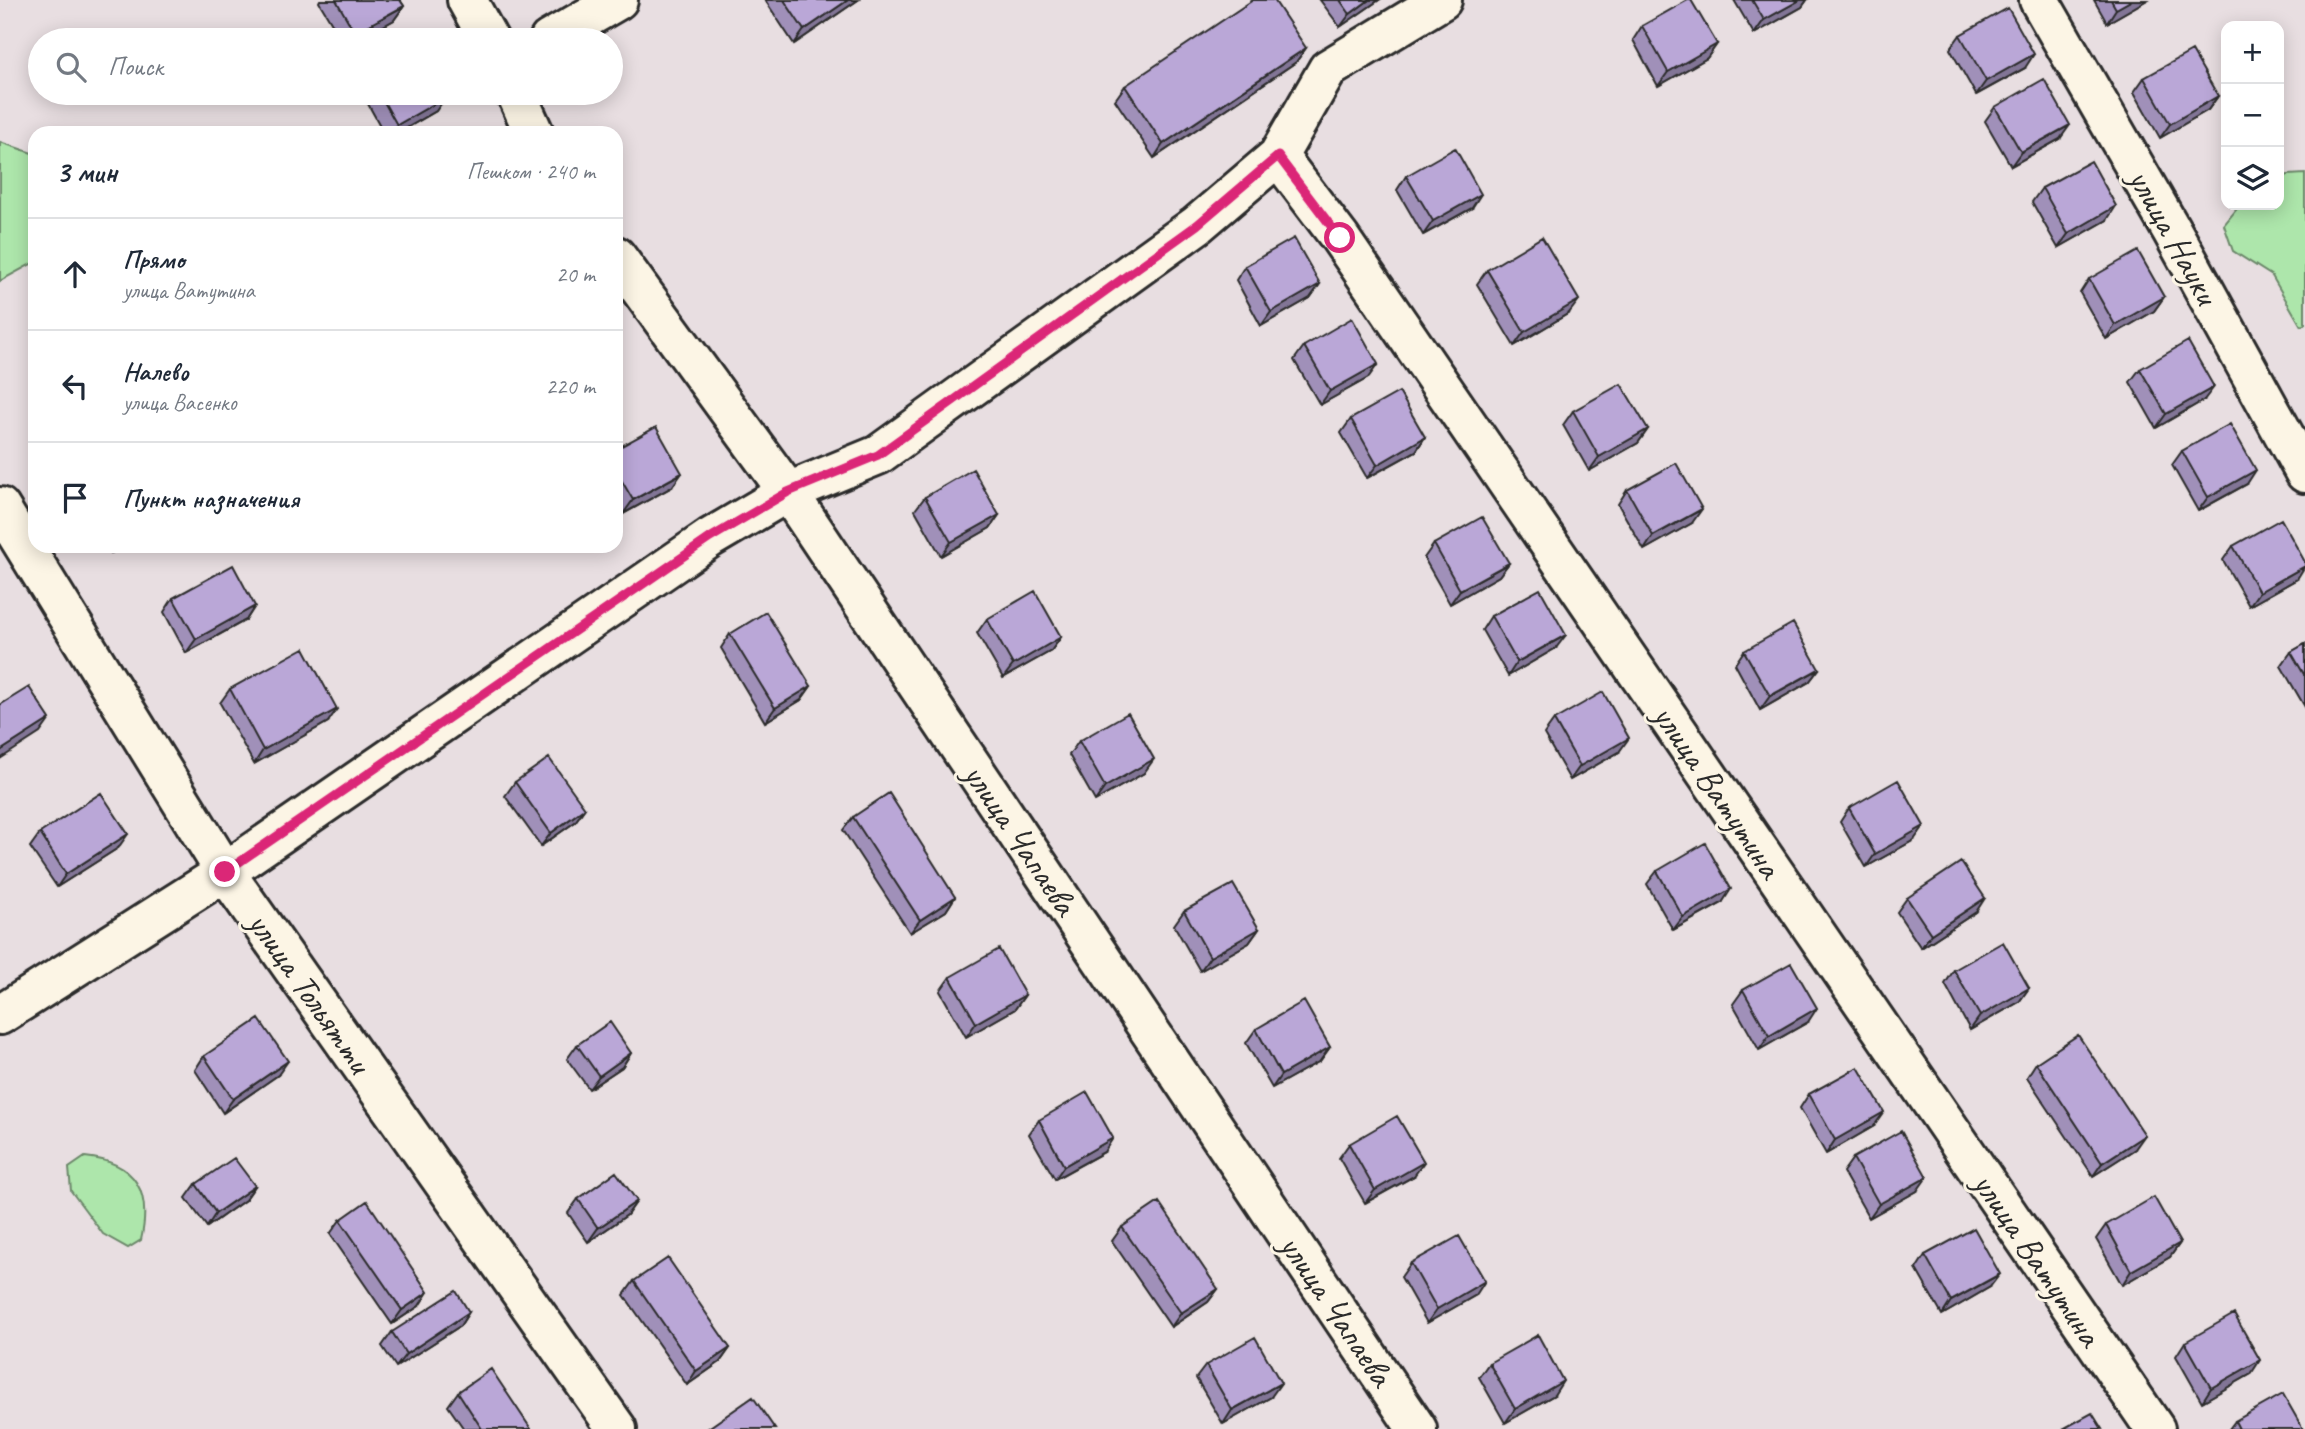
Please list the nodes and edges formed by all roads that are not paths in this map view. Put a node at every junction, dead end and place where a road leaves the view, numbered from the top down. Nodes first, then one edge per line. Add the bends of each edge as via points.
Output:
1 (467, 0) edge
2 (618, 0) edge
3 (1442, 0) edge
4 (2039, 0) edge
5 (482, 28) edge
6 (570, 28) edge
7 (521, 105) edge
8 (531, 126) edge
9 (1278, 156) junction
10 (623, 266) edge
11 (2305, 473) edge
12 (788, 492) junction
13 (0, 507) edge
14 (28, 552) edge
15 (28, 553) edge
16 (225, 872) junction
17 (0, 1015) edge
18 (617, 1429) edge
19 (1417, 1429) edge
20 (2155, 1429) edge

1 - 5 street
2 - 6 street
3 - 9 street via 1328,69
4 - 11 street, улица Науки
7 - 8 street
9 - 12 street via 1197,225 878,455
9 - 20 street, улица Ватутина via 1340,238
10 - 12 street, улица Чапаева
12 - 16 street via 710,538
12 - 19 street, улица Чапаева
13 - 14 street, улица Тольятти
15 - 16 street, улица Тольятти
16 - 17 street
16 - 18 street, улица Тольятти

